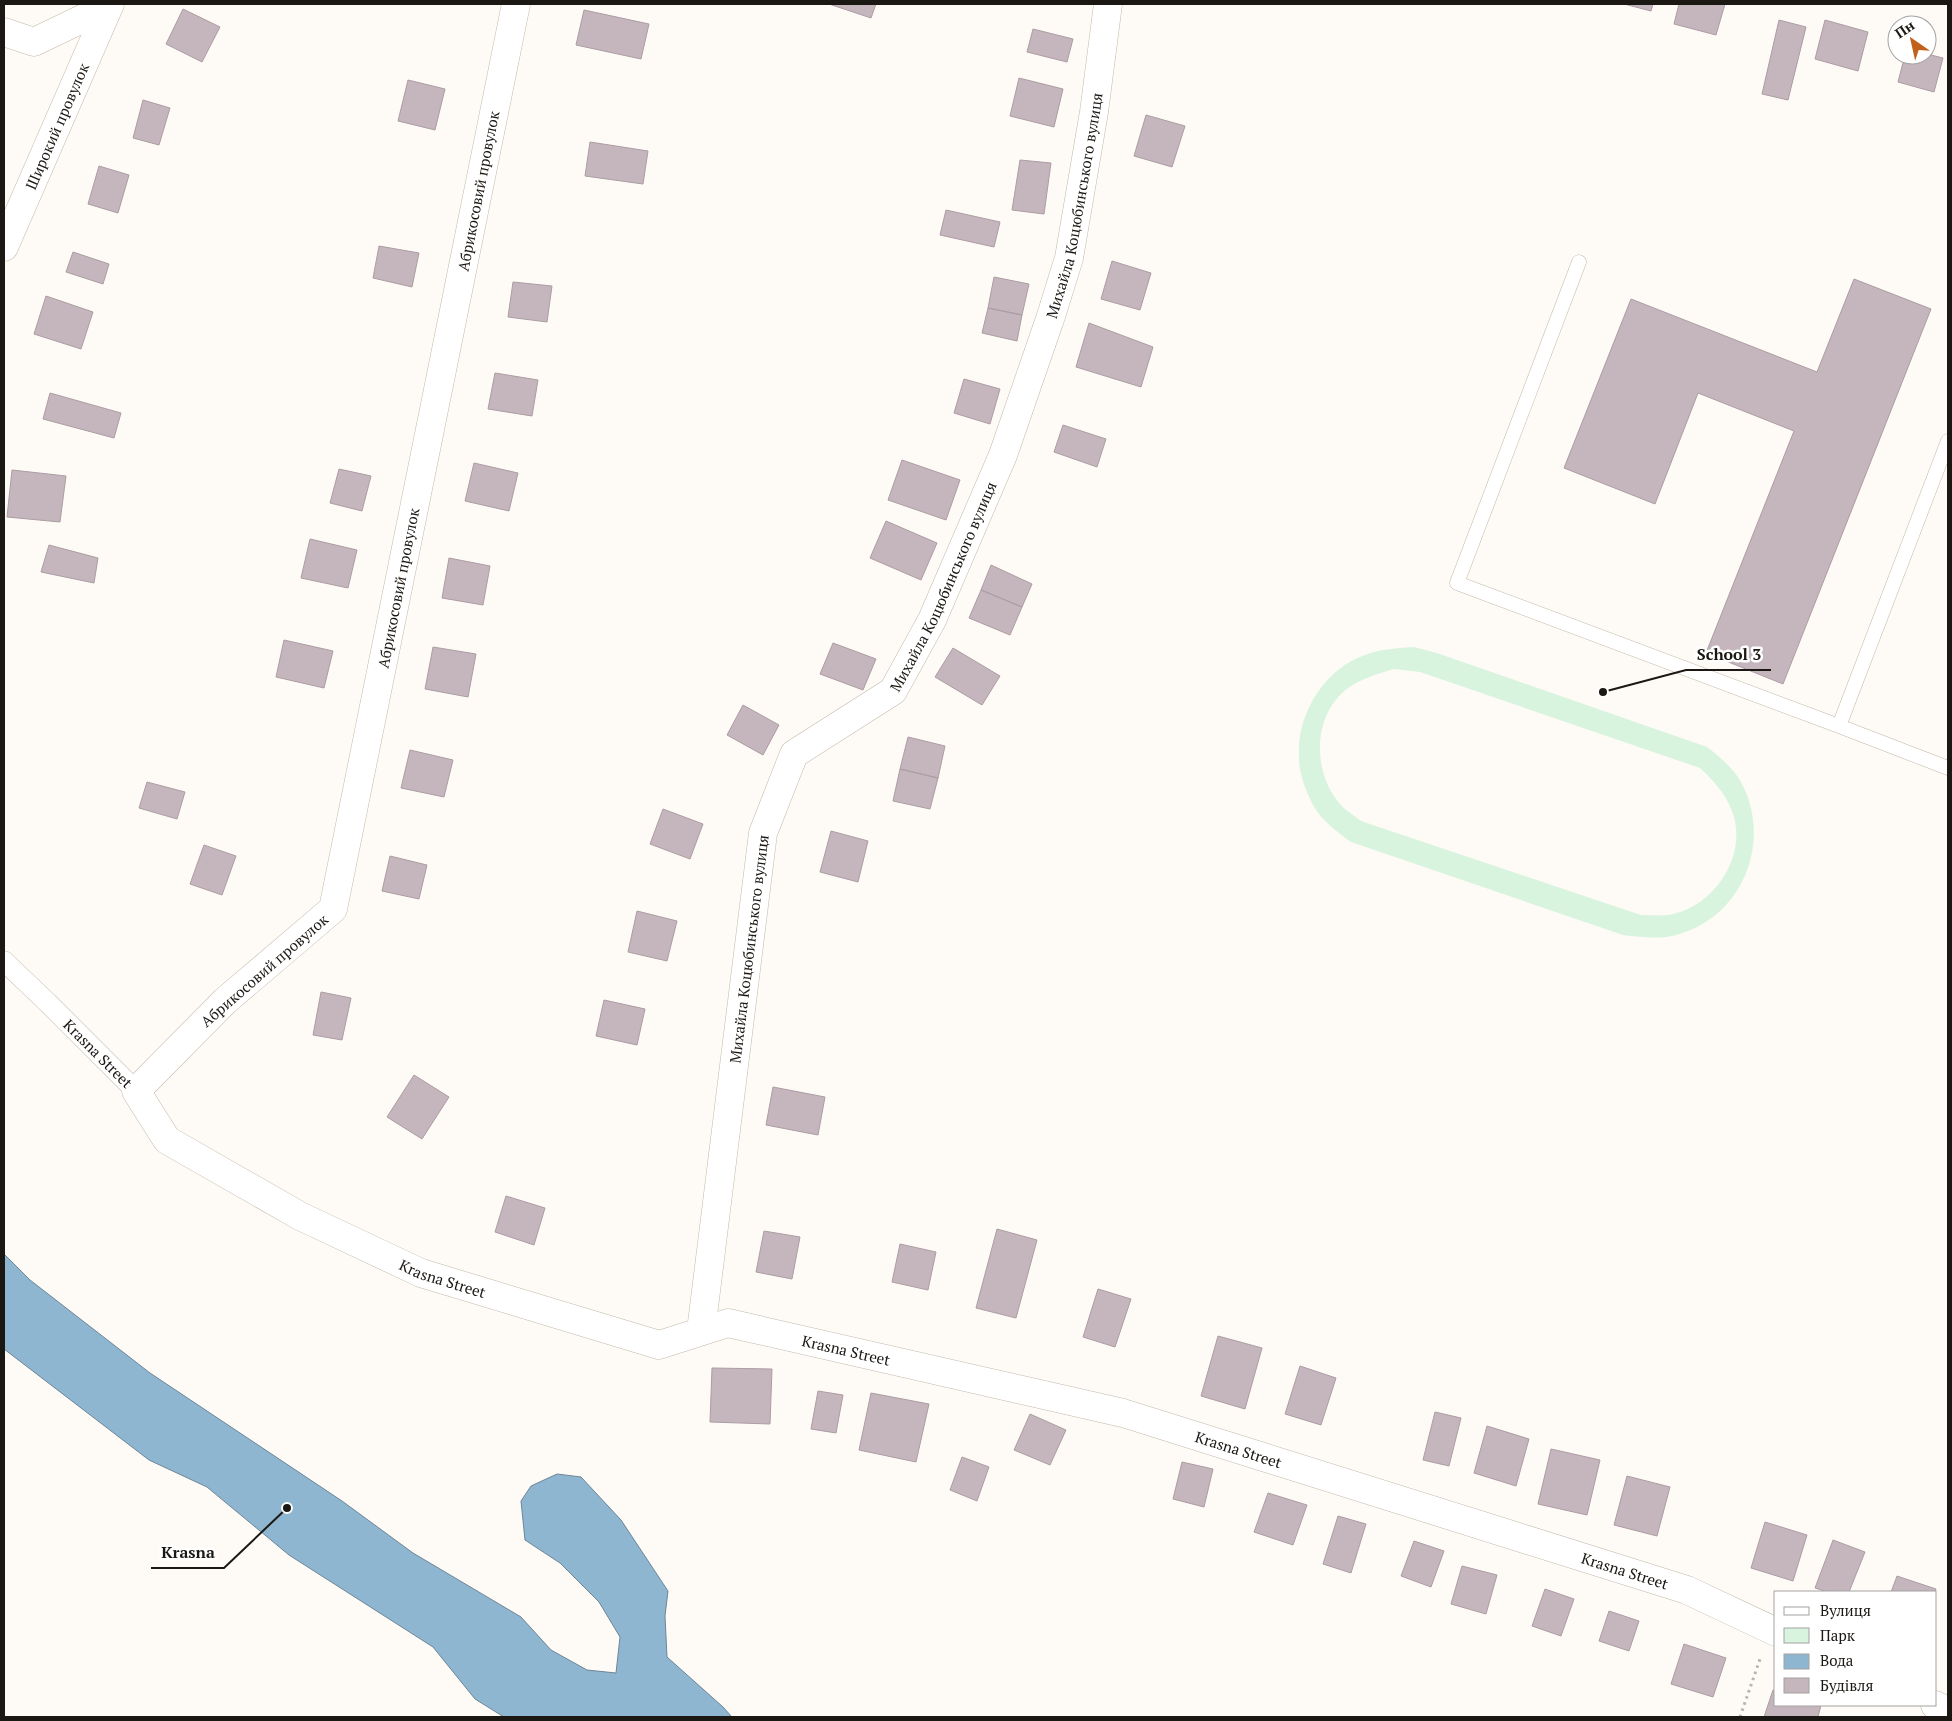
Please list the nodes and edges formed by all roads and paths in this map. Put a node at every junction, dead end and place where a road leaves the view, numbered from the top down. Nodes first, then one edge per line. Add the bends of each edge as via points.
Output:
1 (516, 4) edge
2 (1108, 4) edge
3 (109, 5) edge
4 (4, 32) edge
5 (4, 248) edge
6 (1578, 262) dead end
7 (1948, 441) edge
8 (1839, 726) junction
9 (1948, 768) edge
10 (4, 961) edge
11 (136, 1091) junction
12 (701, 1331) junction
13 (1773, 1630) edge
14 (1936, 1706) edge
15 (1948, 1711) edge
16 (1740, 1717) edge

1 - 11 street, Абрикосовий провулок via 334,910 225,1000
2 - 12 street, Михайла Коцюбинського вулиця via 1094,112 1069,258 1003,455 932,620 893,691 794,754 763,833
3 - 4 street via 34,42
3 - 5 street, Широкий провулок
6 - 8 lane via 1457,583
7 - 8 lane
8 - 9 lane
10 - 11 street, Krasna Street
11 - 12 street, Krasna Street via 166,1140 300,1216 421,1274 659,1345
12 - 13 street, Krasna Street via 728,1323 1123,1412 1687,1590
13 - 16 path
14 - 15 street

